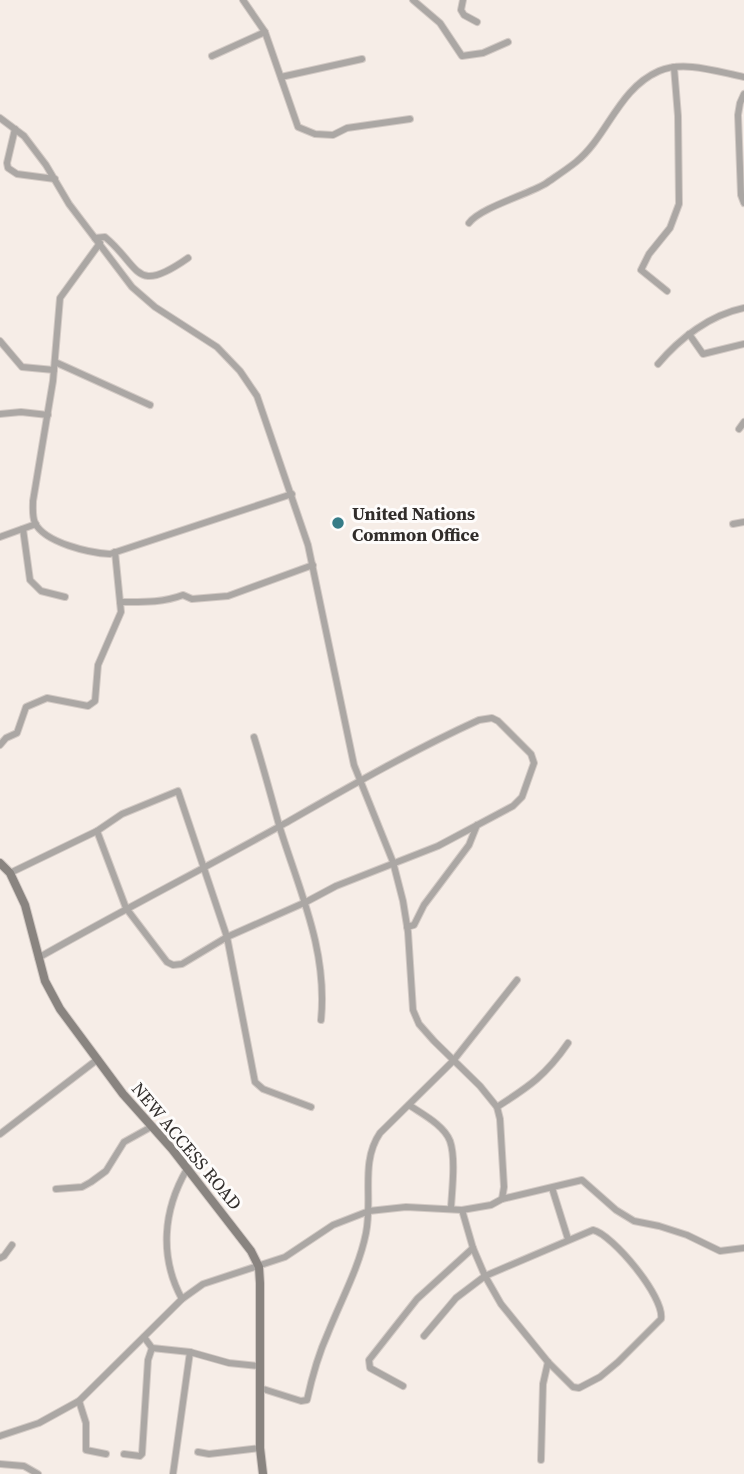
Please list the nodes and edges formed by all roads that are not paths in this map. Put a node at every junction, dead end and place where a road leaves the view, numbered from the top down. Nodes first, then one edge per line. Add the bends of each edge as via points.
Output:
1 (243, 0) edge
2 (412, 0) edge
3 (463, 0) edge
4 (477, 22) dead end
5 (265, 32) junction
6 (508, 42) dead end
7 (212, 56) dead end
8 (362, 59) dead end
9 (674, 67) junction
10 (281, 77) junction
11 (744, 77) edge
12 (744, 94) edge
13 (0, 118) edge
14 (410, 119) dead end
15 (15, 129) junction
16 (8, 168) junction
17 (0, 171) edge
18 (54, 179) junction
19 (744, 203) edge
20 (469, 223) dead end
21 (98, 241) junction
22 (188, 258) dead end
23 (667, 291) dead end
24 (744, 308) edge
25 (689, 334) junction
26 (0, 341) edge
27 (744, 344) edge
28 (55, 362) junction
29 (657, 364) dead end
30 (54, 370) junction
31 (150, 405) dead end
32 (0, 414) edge
33 (48, 415) junction
34 (744, 422) edge
35 (739, 429) dead end
36 (292, 494) junction
37 (744, 522) edge
38 (36, 524) junction
39 (733, 524) dead end
40 (23, 529) junction
41 (0, 537) edge
42 (115, 552) junction
43 (313, 565) junction
44 (65, 597) dead end
45 (120, 602) junction
46 (254, 737) dead end
47 (0, 745) edge
48 (360, 780) junction
49 (477, 825) junction
50 (280, 826) junction
51 (97, 831) junction
52 (393, 862) junction
53 (0, 863) edge
54 (203, 866) junction
55 (10, 873) junction
56 (306, 902) junction
57 (126, 908) junction
58 (407, 927) junction
59 (227, 937) junction
60 (38, 958) junction
61 (517, 980) dead end
62 (321, 1020) dead end
63 (568, 1042) dead end
64 (98, 1059) junction
65 (453, 1061) junction
66 (409, 1105) junction
67 (311, 1107) dead end
68 (497, 1107) junction
69 (151, 1127) junction
70 (0, 1134) edge
71 (187, 1169) junction
72 (552, 1188) junction
73 (56, 1189) dead end
74 (502, 1199) junction
75 (451, 1208) junction
76 (462, 1210) junction
77 (369, 1211) junction
78 (568, 1239) junction
79 (12, 1245) dead end
80 (473, 1248) junction
81 (744, 1248) edge
82 (0, 1258) edge
83 (258, 1267) junction
84 (485, 1276) junction
85 (182, 1299) junction
86 (424, 1336) dead end
87 (144, 1337) junction
88 (152, 1348) junction
89 (190, 1352) junction
90 (548, 1362) junction
91 (258, 1366) junction
92 (403, 1386) dead end
93 (260, 1388) junction
94 (79, 1401) junction
95 (0, 1436) edge
96 (260, 1448) junction
97 (198, 1452) dead end
98 (106, 1454) dead end
99 (124, 1454) dead end
100 (541, 1460) dead end
101 (0, 1464) edge
102 (16, 1465) junction
103 (18, 1474) edge
104 (38, 1474) edge
105 (173, 1474) edge
106 (263, 1474) edge

1 - 5 street
2 - 6 street via 440,23 462,57
3 - 4 street via 464,15
5 - 7 street
5 - 10 street
8 - 10 street
9 - 11 street
9 - 20 street via 655,72 628,94 589,149 572,164
9 - 23 street via 679,204 670,228 641,270
10 - 14 street via 298,127 306,132 333,135 348,128
12 - 19 street via 738,115
13 - 15 street
15 - 16 street
15 - 18 street
16 - 17 street
16 - 18 street via 17,174
18 - 21 street
21 - 22 street via 109,240 143,275 165,273
21 - 28 street via 60,298
21 - 36 street via 132,287 217,347 240,371 257,397
24 - 25 street
25 - 27 street via 703,354
25 - 29 street
26 - 30 street via 22,367
28 - 30 street
28 - 31 street
30 - 33 street
32 - 33 street
33 - 38 street via 33,501
34 - 35 street
36 - 42 street
36 - 43 street
37 - 39 street
38 - 40 street
38 - 42 street via 46,534 84,552
40 - 41 street
40 - 44 street via 30,580 41,591
42 - 45 street
43 - 45 street via 228,596
43 - 48 street
45 - 47 street via 119,620 97,665 92,704 47,698 26,707 17,733
46 - 50 street
48 - 49 street via 443,736 492,718 531,754 534,763 522,797
48 - 50 street
48 - 52 street
49 - 52 street
49 - 58 street via 469,845 414,925
50 - 54 street
50 - 56 street
51 - 54 street via 122,814 178,791
51 - 55 street
51 - 57 street
52 - 56 street
52 - 58 street
53 - 55 main road, NEW ACCESS ROAD
54 - 57 street
54 - 59 street
55 - 60 main road, NEW ACCESS ROAD via 25,905
56 - 59 street
56 - 62 street via 323,976
57 - 59 street via 173,965 191,960
57 - 60 street
58 - 65 street via 413,1010 419,1024
59 - 67 street via 255,1082
60 - 64 main road, NEW ACCESS ROAD via 60,1009
61 - 65 street
63 - 68 street via 539,1079
64 - 69 main road, NEW ACCESS ROAD
64 - 70 street
65 - 66 street
65 - 68 street
66 - 75 street via 450,1140
66 - 77 street via 372,1145
68 - 74 street
69 - 71 main road, NEW ACCESS ROAD
69 - 73 street via 124,1142 106,1171 91,1182
71 - 83 main road, NEW ACCESS ROAD via 251,1251
71 - 85 street via 178,1185 166,1236 171,1275
72 - 74 street
72 - 78 street
72 - 81 street via 582,1180 634,1221 687,1235 720,1251
74 - 76 street
75 - 76 street
75 - 77 street
76 - 80 street
77 - 83 street via 333,1225 285,1257
77 - 93 street via 363,1245 307,1400
78 - 84 street
78 - 90 street via 593,1230 601,1233 653,1290 662,1315 618,1362 579,1388
79 - 82 street
80 - 84 street
80 - 92 street via 417,1299 369,1360 370,1368
83 - 85 street via 212,1280
83 - 91 main road, NEW ACCESS ROAD
84 - 86 street via 456,1298
84 - 90 street via 501,1304
85 - 87 street
87 - 88 street
87 - 94 street
88 - 89 street
88 - 99 street via 142,1454
89 - 91 street
89 - 105 street
90 - 100 street
91 - 93 main road, NEW ACCESS ROAD
93 - 96 main road, NEW ACCESS ROAD
94 - 95 street via 39,1423
94 - 98 street via 86,1423 86,1450
96 - 97 street
96 - 106 main road, NEW ACCESS ROAD
101 - 102 street
102 - 103 street
102 - 104 street

